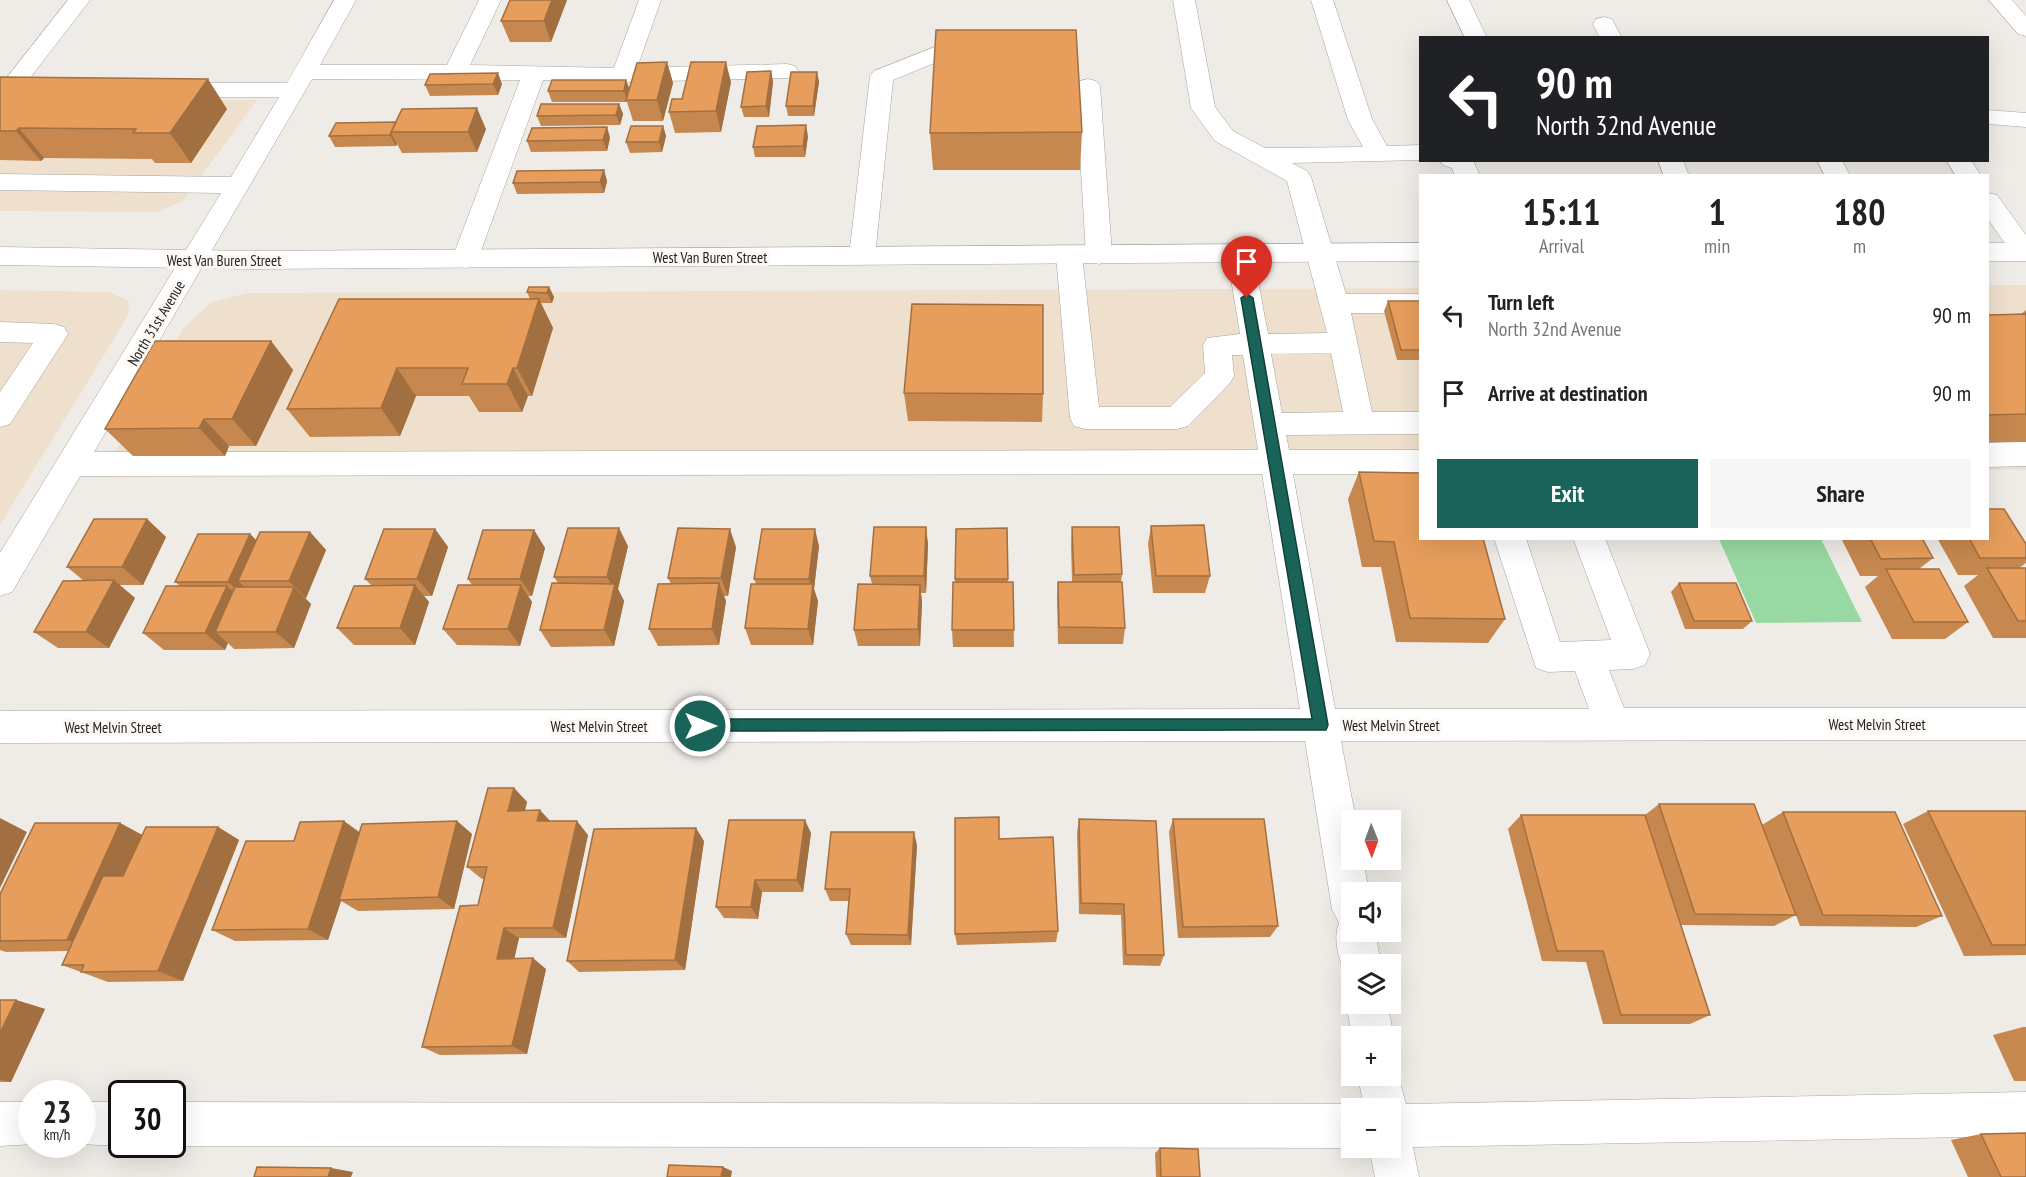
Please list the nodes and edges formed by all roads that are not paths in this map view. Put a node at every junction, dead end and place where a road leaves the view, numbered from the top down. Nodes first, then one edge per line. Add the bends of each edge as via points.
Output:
1 (79, 0) edge
2 (345, 0) edge
3 (490, 0) edge
4 (650, 0) edge
5 (1184, 0) edge
6 (1322, 0) edge
7 (1458, 0) edge
8 (2000, 0) edge
9 (2026, 28) edge
10 (1475, 36) edge
11 (970, 40) edge
12 (788, 71) dead end
13 (455, 72) junction
14 (534, 74) junction
15 (623, 75) junction
16 (300, 81) junction
17 (1088, 86) dead end
18 (4, 90) edge
19 (33, 90) edge
20 (152, 90) edge
21 (1989, 117) edge
22 (2026, 120) edge
23 (1419, 153) edge
24 (1378, 154) junction
25 (1264, 156) junction
26 (0, 182) edge
27 (239, 185) junction
28 (1989, 202) edge
29 (1419, 252) edge
30 (1989, 252) edge
31 (2025, 252) edge
32 (1320, 253) junction
33 (1240, 254) junction
34 (1070, 255) junction
35 (1099, 255) junction
36 (0, 256) edge
37 (862, 256) junction
38 (465, 259) junction
39 (194, 260) junction
40 (1419, 303) edge
41 (1335, 304) junction
42 (0, 332) edge
43 (1343, 343) junction
44 (1256, 344) junction
45 (0, 416) edge
46 (1360, 423) junction
47 (1419, 423) edge
48 (1269, 424) junction
49 (2026, 454) edge
50 (1989, 455) edge
51 (1276, 461) junction
52 (1419, 462) edge
53 (70, 464) junction
54 (1511, 540) edge
55 (1590, 540) edge
56 (0, 582) edge
57 (1586, 656) junction
58 (2026, 724) edge
59 (1321, 725) junction
60 (1613, 725) junction
61 (0, 727) edge
62 (1347, 882) edge
63 (2026, 1114) edge
64 (0, 1124) edge
65 (18, 1124) edge
66 (186, 1124) edge
67 (1341, 1126) edge
68 (1401, 1126) edge
69 (1393, 1158) edge
70 (1396, 1177) edge

1 - 18 street
2 - 16 street, North 31st Avenue
3 - 13 street
4 - 15 street
5 - 25 street via 1203,108 1224,136
6 - 24 street via 1360,120
7 - 10 street
8 - 9 street
11 - 37 street via 882,76
12 - 15 street
13 - 14 street
13 - 16 street
14 - 15 street
14 - 38 street
16 - 20 street
16 - 27 street, North 31st Avenue
17 - 35 street
18 - 19 street
21 - 22 street
23 - 24 street
24 - 25 street
25 - 32 street via 1298,177
26 - 27 street
27 - 39 street, North 31st Avenue
28 - 31 street
29 - 32 street, West Van Buren Street
30 - 31 street
32 - 33 street, West Van Buren Street
32 - 41 street
33 - 35 street, West Van Buren Street
33 - 44 street
34 - 35 street, West Van Buren Street
34 - 37 street, West Van Buren Street
34 - 44 street via 1085,418 1177,418 1220,376 1217,345
36 - 39 street, West Van Buren Street
37 - 38 street, West Van Buren Street
38 - 39 street, West Van Buren Street
39 - 53 street, North 31st Avenue
40 - 41 street
41 - 43 street
42 - 45 street via 54,334
43 - 44 street
43 - 46 street
44 - 48 street
46 - 47 street
46 - 48 street
48 - 51 street
49 - 50 street
51 - 52 street
51 - 53 street
51 - 59 street
53 - 56 street, North 31st Avenue
54 - 57 street via 1548,657
55 - 57 street via 1633,654
57 - 60 street
58 - 60 street, West Melvin Street
59 - 60 street, West Melvin Street
59 - 61 street, West Melvin Street
59 - 62 street
63 - 68 street
64 - 65 street
66 - 67 street
69 - 70 street

